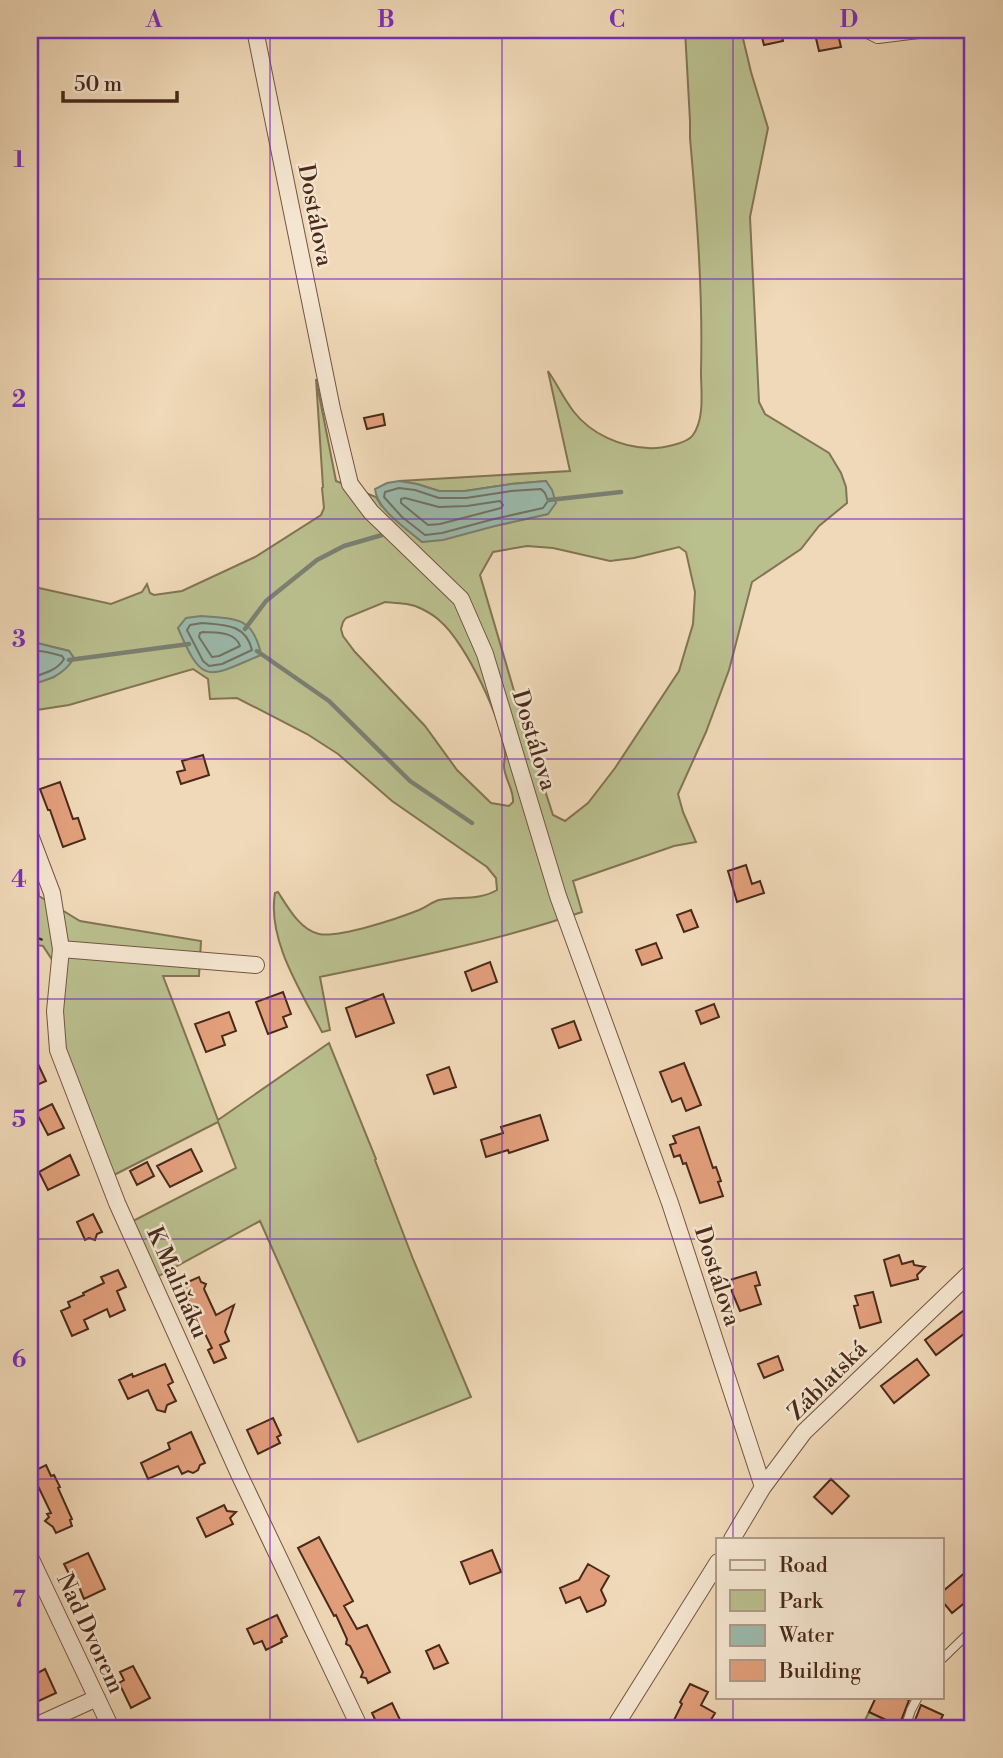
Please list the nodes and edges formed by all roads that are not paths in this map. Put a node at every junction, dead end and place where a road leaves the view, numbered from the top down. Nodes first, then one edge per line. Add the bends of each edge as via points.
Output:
1 (255, 30) edge
2 (868, 30) edge
3 (918, 30) edge
4 (30, 835) edge
5 (61, 949) junction
6 (256, 965) dead end
7 (973, 1270) edge
8 (763, 1487) junction
9 (733, 1538) edge
10 (30, 1557) edge
11 (716, 1565) edge
12 (973, 1629) edge
13 (944, 1657) edge
14 (97, 1698) junction
15 (917, 1698) edge
16 (31, 1728) edge
17 (111, 1728) edge
18 (360, 1728) edge
19 (614, 1728) edge
20 (905, 1728) edge

1 - 8 street, Dostálova via 350,484 371,512 461,598 485,654 558,896 670,1203
2 - 3 street via 878,35
4 - 5 street, K Maliňáku via 52,893
5 - 6 street
5 - 18 street, K Maliňáku via 55,1011 58,1050 117,1203 239,1475
7 - 8 street, Záblatská via 804,1432
8 - 9 street, Záblatská
10 - 14 street, Nad Dvorem
11 - 19 street
12 - 13 lane
14 - 16 street
14 - 17 street, Nad Dvorem
15 - 20 lane

